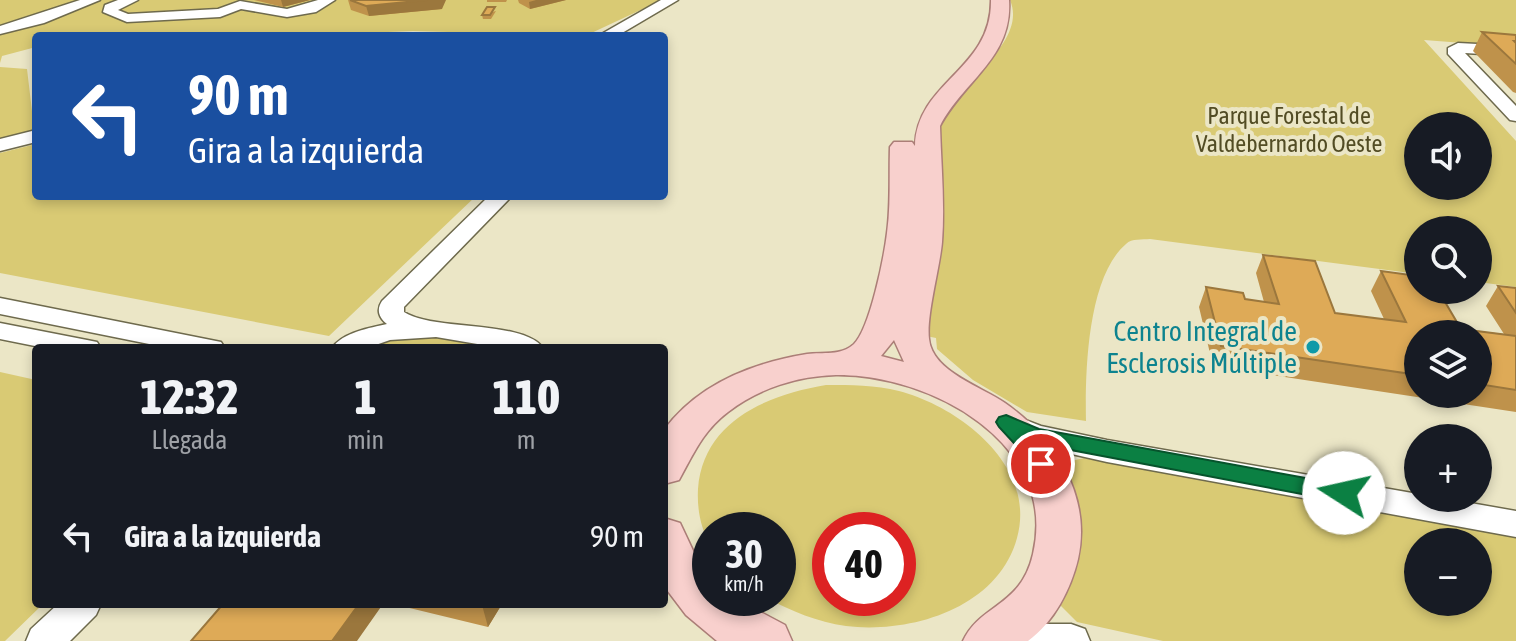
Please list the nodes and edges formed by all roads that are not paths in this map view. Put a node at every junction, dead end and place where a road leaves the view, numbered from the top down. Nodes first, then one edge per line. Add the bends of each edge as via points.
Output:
1 (93, 0) edge
2 (131, 0) edge
3 (179, 0) edge
4 (213, 0) edge
5 (328, 0) edge
6 (671, 0) edge
7 (987, 0) edge
8 (1000, 0) edge
9 (78, 3) edge
10 (0, 30) edge
11 (613, 32) edge
12 (19, 35) dead end
13 (1516, 51) edge
14 (1508, 99) edge
15 (1516, 116) edge
16 (32, 137) edge
17 (0, 145) edge
18 (497, 200) edge
19 (0, 306) edge
20 (410, 328) junction
21 (0, 331) edge
22 (67, 344) edge
23 (191, 344) edge
24 (355, 344) edge
25 (514, 344) edge
26 (849, 364) junction
27 (943, 383) junction
28 (1006, 422) junction
29 (678, 423) edge
30 (668, 460) edge
31 (1516, 524) edge
32 (668, 545) edge
33 (79, 608) edge
34 (755, 639) edge
35 (45, 641) edge
36 (988, 641) edge
37 (1012, 641) edge
38 (1071, 641) edge

1 - 9 street
2 - 5 street via 110,12 127,18 220,13 240,5 287,13
3 - 4 street
6 - 11 street
7 - 26 main road via 979,35 915,104 907,124 902,234 880,335
8 - 27 main road via 997,38 934,109 928,126 927,240 911,340 924,365
9 - 10 street
9 - 12 street via 69,18
13 - 14 street via 1454,51
14 - 15 street
16 - 17 street
18 - 20 street via 391,306 392,315
19 - 23 street
20 - 24 street via 385,330
20 - 25 street
21 - 22 street
26 - 27 main road
26 - 29 main road via 804,366 762,377
27 - 28 main road
28 - 31 street via 1034,435 1107,451
28 - 36 main road via 1050,480 1060,514 1059,549 1047,584 1022,616
29 - 30 main road via 678,439
32 - 34 main road via 682,575 710,607
33 - 35 street
37 - 38 street

